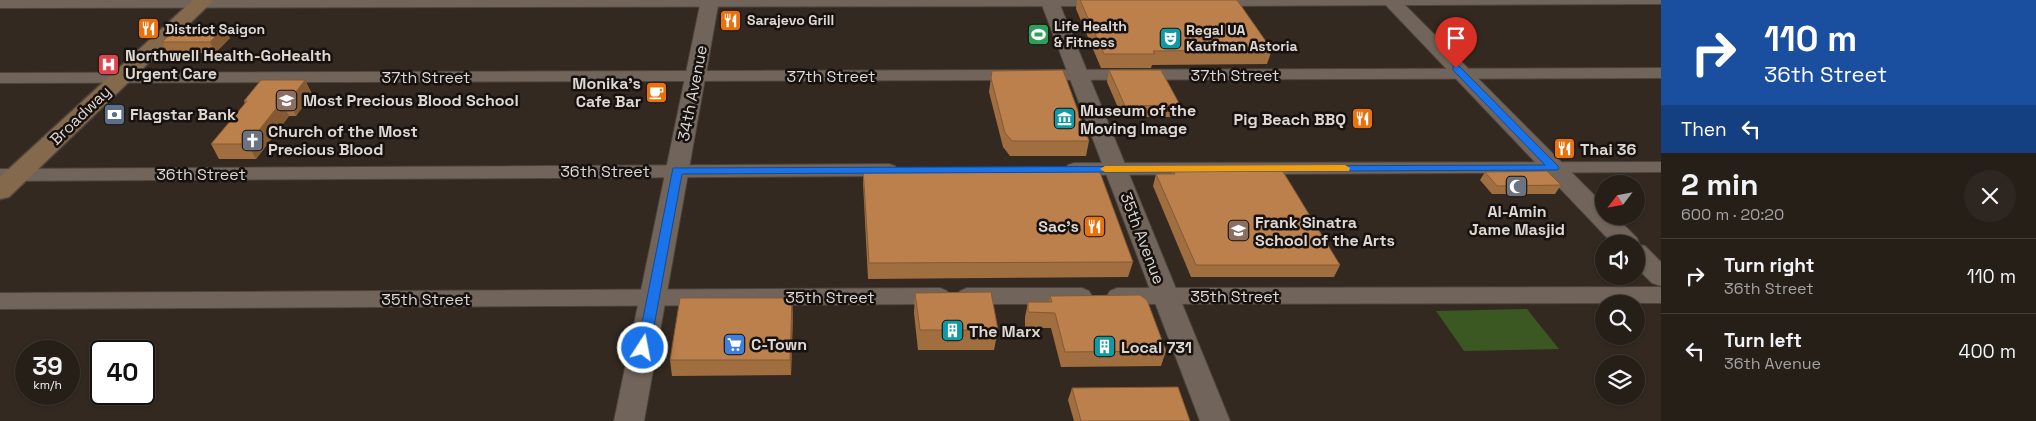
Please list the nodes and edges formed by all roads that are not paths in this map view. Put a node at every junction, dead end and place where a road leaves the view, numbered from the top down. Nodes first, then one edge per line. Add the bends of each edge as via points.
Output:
1 (1661, 0) edge
2 (709, 1) edge
3 (1050, 1) edge
4 (1390, 1) edge
5 (202, 2) edge
6 (1116, 2) edge
7 (1196, 2) edge
8 (0, 4) edge
9 (1661, 73) edge
10 (1463, 74) junction
11 (1079, 75) junction
12 (695, 76) junction
13 (0, 78) edge
14 (119, 78) junction
15 (1661, 167) edge
16 (1554, 168) junction
17 (1058, 169) edge
18 (1116, 169) junction
19 (677, 170) junction
20 (901, 170) edge
21 (8, 175) edge
22 (0, 191) edge
23 (1619, 235) edge
24 (1645, 261) edge
25 (1661, 278) edge
26 (1661, 295) edge
27 (1166, 296) junction
28 (653, 298) junction
29 (0, 301) edge
30 (629, 421) edge
31 (1215, 421) edge

1 - 4 street
2 - 3 street
2 - 5 street
2 - 12 street, 34th Avenue
3 - 6 street
3 - 11 street, 35th Avenue
4 - 7 street
4 - 10 street
5 - 8 street
5 - 14 main road, Broadway
9 - 10 street, 37th Street
10 - 11 street, 37th Street
10 - 16 street
11 - 12 street, 37th Street
11 - 18 street, 35th Avenue
12 - 14 street, 37th Street
12 - 19 street, 34th Avenue
13 - 14 street, 37th Street
14 - 21 main road, Broadway
15 - 16 street
16 - 18 street
16 - 23 street
17 - 18 street
18 - 27 street, 35th Avenue
19 - 20 street, 36th Street
19 - 21 street, 36th Street
19 - 28 street, 34th Avenue
21 - 22 main road, Broadway
24 - 25 street
26 - 27 street, 35th Street
27 - 28 street, 35th Street
27 - 31 street, 35th Avenue
28 - 29 street, 35th Street
28 - 30 street, 34th Avenue

